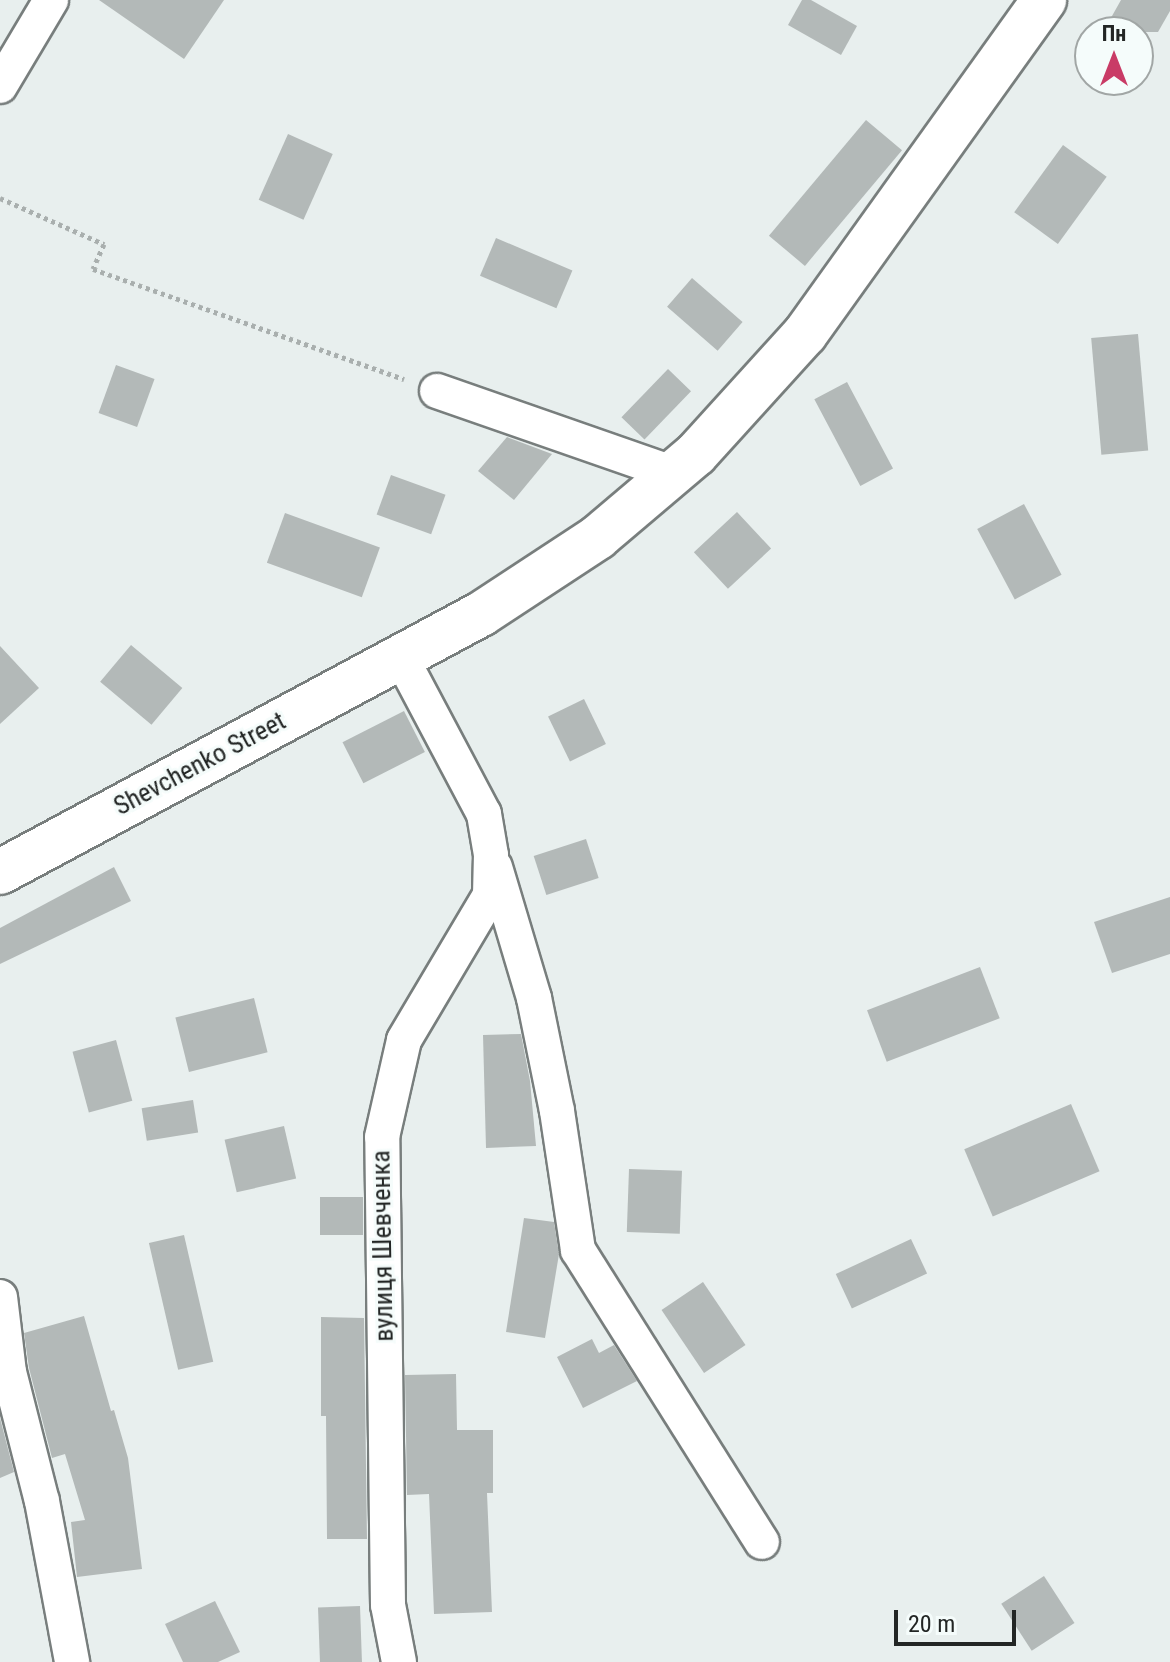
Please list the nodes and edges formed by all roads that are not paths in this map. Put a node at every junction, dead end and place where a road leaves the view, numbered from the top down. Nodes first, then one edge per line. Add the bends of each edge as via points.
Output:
1 (51, 0) edge
2 (1044, 0) edge
3 (0, 86) edge
4 (437, 391) road end
5 (672, 473) junction
6 (401, 657) junction
7 (491, 855) junction
8 (0, 872) edge
9 (0, 1297) edge
10 (762, 1542) dead end
11 (72, 1662) edge
12 (399, 1662) edge

1 - 3 street
2 - 5 main road, Shevchenko Street via 805,334 696,454
4 - 5 street
5 - 6 main road, Shevchenko Street via 598,537 481,614
6 - 7 street, вулиця Шевченка via 484,814
6 - 8 main road, Shevchenko Street
7 - 10 street, вулиця Шевченка via 534,998 578,1250
7 - 12 street, вулиця Шевченка via 490,895 404,1040 382,1137 388,1605
9 - 11 street via 9,1372 42,1501

